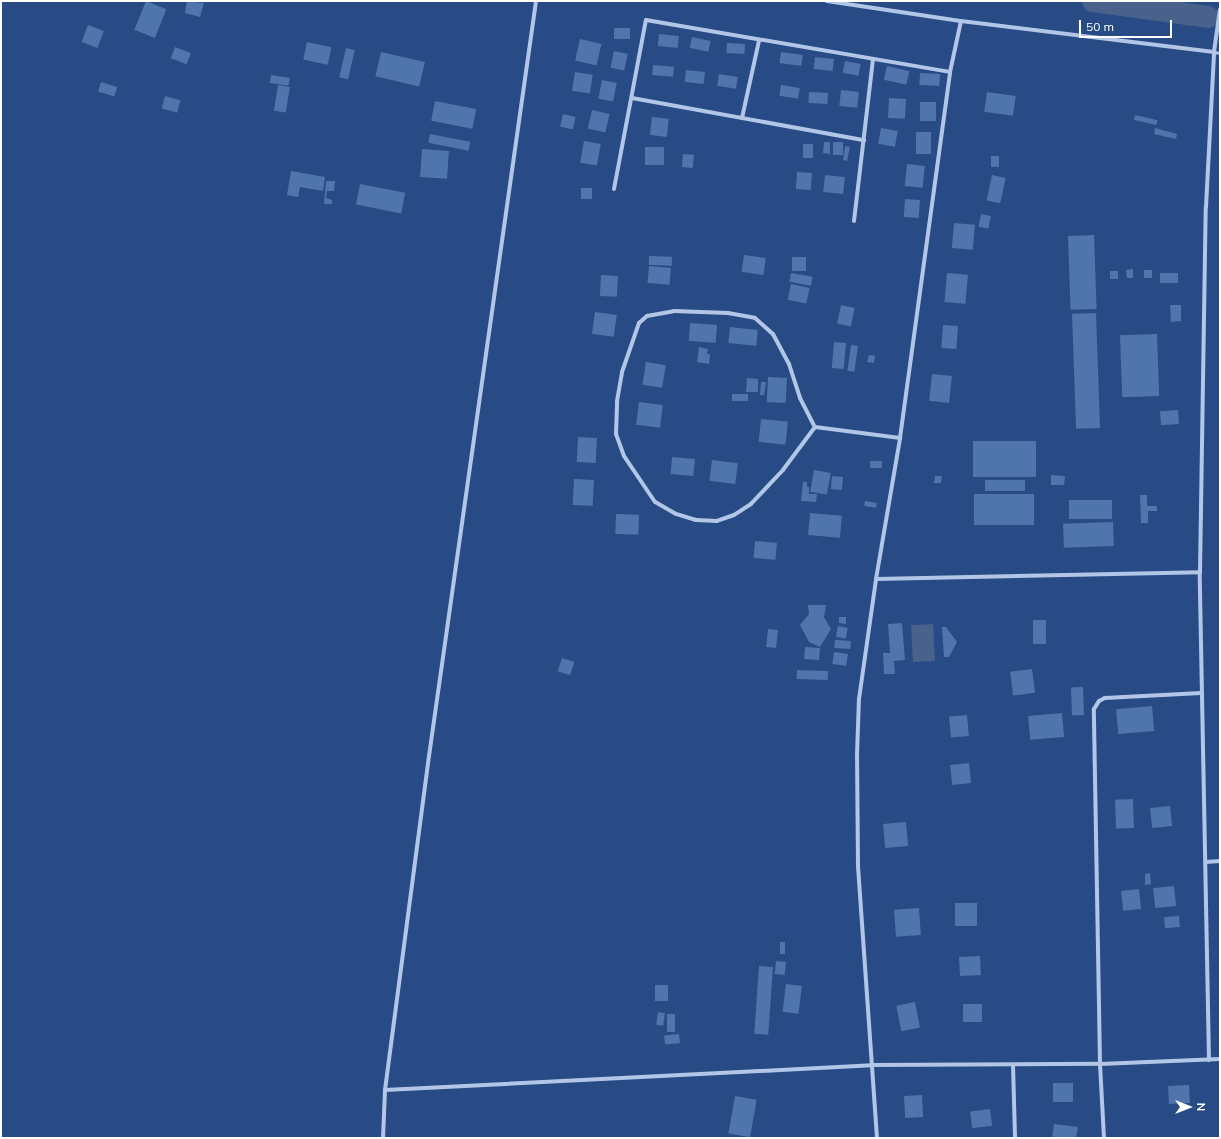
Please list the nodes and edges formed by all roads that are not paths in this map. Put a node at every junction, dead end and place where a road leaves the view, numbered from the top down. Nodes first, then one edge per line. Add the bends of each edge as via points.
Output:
1 (536, 1) edge
2 (827, 1) edge
3 (1220, 9) edge
4 (961, 21) junction
5 (759, 41) junction
6 (1214, 52) junction
7 (1220, 53) edge
8 (873, 60) junction
9 (950, 72) junction
10 (632, 98) junction
11 (742, 118) junction
12 (864, 140) junction
13 (614, 189) dead end
14 (854, 221) dead end
15 (815, 427) junction
16 (900, 438) junction
17 (1200, 572) junction
18 (876, 579) junction
19 (1201, 693) junction
20 (1220, 861) edge
21 (1206, 862) junction
22 (1220, 1059) edge
23 (1209, 1060) junction
24 (1100, 1064) junction
25 (871, 1065) junction
26 (1013, 1065) junction
27 (385, 1090) junction
28 (383, 1138) edge
29 (877, 1138) edge
30 (1015, 1138) edge
31 (1104, 1138) edge

1 - 27 street via 430,748
2 - 4 street
3 - 6 street
4 - 6 street
4 - 9 street
5 - 8 street
5 - 10 street via 646,20
5 - 11 street
6 - 7 lane
6 - 17 street via 1206,207
8 - 9 street
8 - 12 street
9 - 16 street
10 - 11 street
10 - 13 street
11 - 12 street
12 - 14 street
15 - 15 street via 766,489 751,504 734,515 717,521 696,520 676,514 655,502 624,456 616,434 617,401 622,372 639,322 647,316 674,311 728,313 755,318 773,334 789,364 800,398
15 - 16 street
16 - 18 street
17 - 18 street
17 - 19 street
18 - 25 street via 859,699 857,754 858,866
19 - 21 street
19 - 24 street via 1105,698 1099,701 1094,709
20 - 21 street
21 - 23 street
22 - 23 street
23 - 24 street
24 - 26 street
24 - 31 street
25 - 26 street
25 - 27 street
25 - 29 street
26 - 30 street
27 - 28 street

